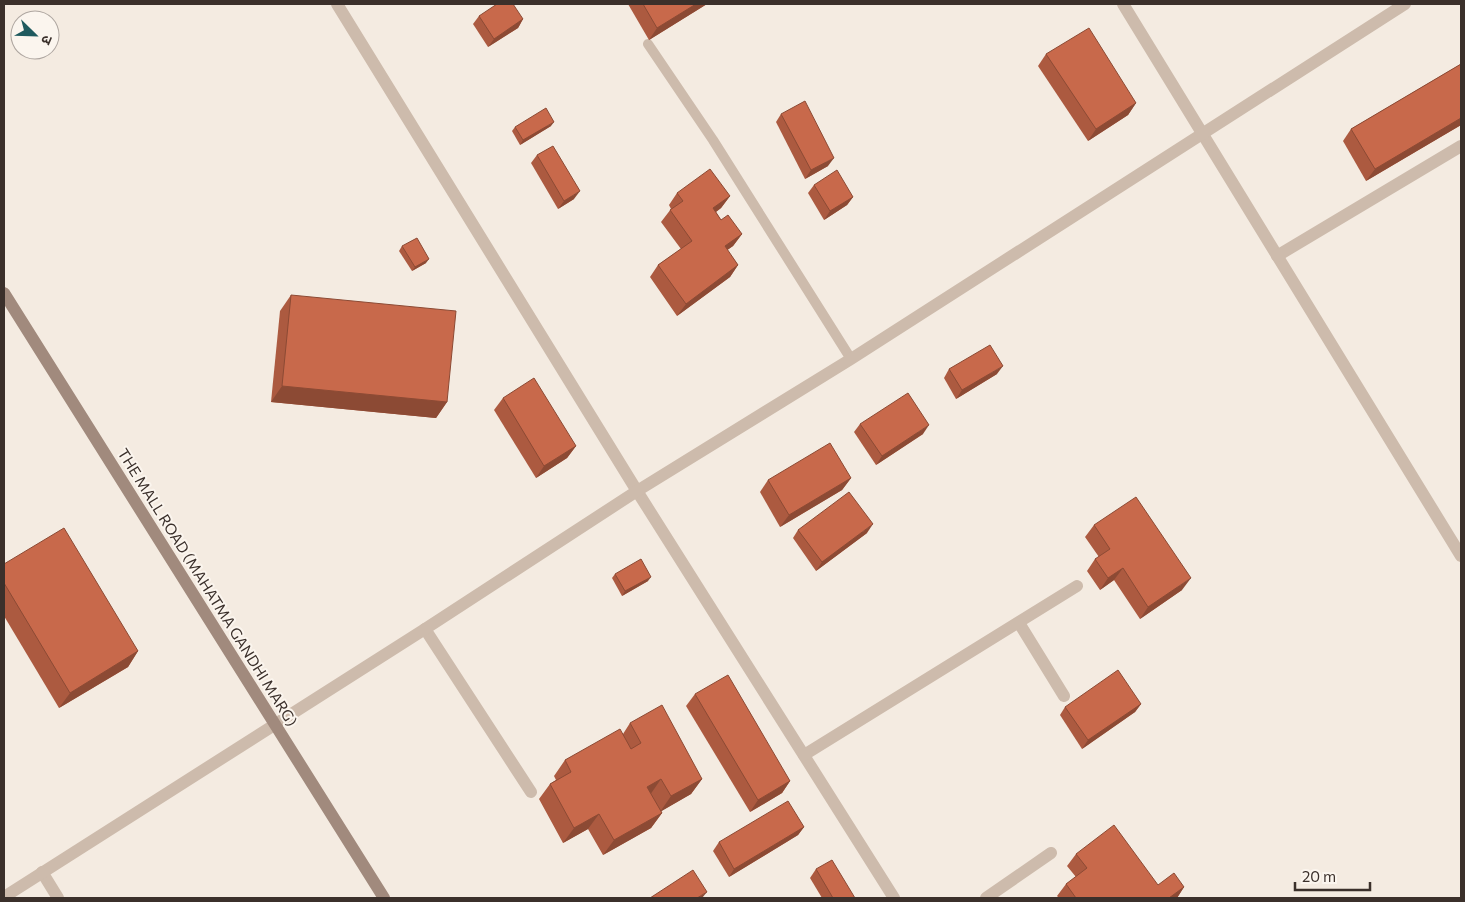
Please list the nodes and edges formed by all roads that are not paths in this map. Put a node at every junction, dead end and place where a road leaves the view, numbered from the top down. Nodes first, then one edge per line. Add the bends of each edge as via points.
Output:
1 (337, 4) edge
2 (1122, 4) edge
3 (1405, 4) edge
4 (648, 44) dead end
5 (1203, 133) junction
6 (1461, 146) edge
7 (1277, 256) junction
8 (4, 293) edge
9 (851, 359) junction
10 (636, 491) junction
11 (1461, 556) edge
12 (1077, 586) dead end
13 (1019, 623) junction
14 (425, 629) junction
15 (1064, 696) dead end
16 (275, 724) junction
17 (804, 755) junction
18 (530, 792) dead end
19 (1051, 853) dead end
20 (42, 872) junction
21 (4, 897) edge
22 (58, 898) edge
23 (384, 898) edge
24 (894, 898) edge
25 (986, 898) edge

1 - 10 street
2 - 5 street
3 - 5 street
4 - 9 lane via 713,140
5 - 7 street
5 - 9 street
6 - 7 street
7 - 11 street
8 - 16 street, THE MALL ROAD (MAHATMA GANDHI MARG)
9 - 10 street
10 - 14 street
10 - 17 street
12 - 13 street
13 - 15 street
13 - 17 street
14 - 16 street
14 - 18 street
16 - 20 street
16 - 23 street, THE MALL ROAD (MAHATMA GANDHI MARG)
17 - 24 street
19 - 25 street
20 - 21 street
20 - 22 street

